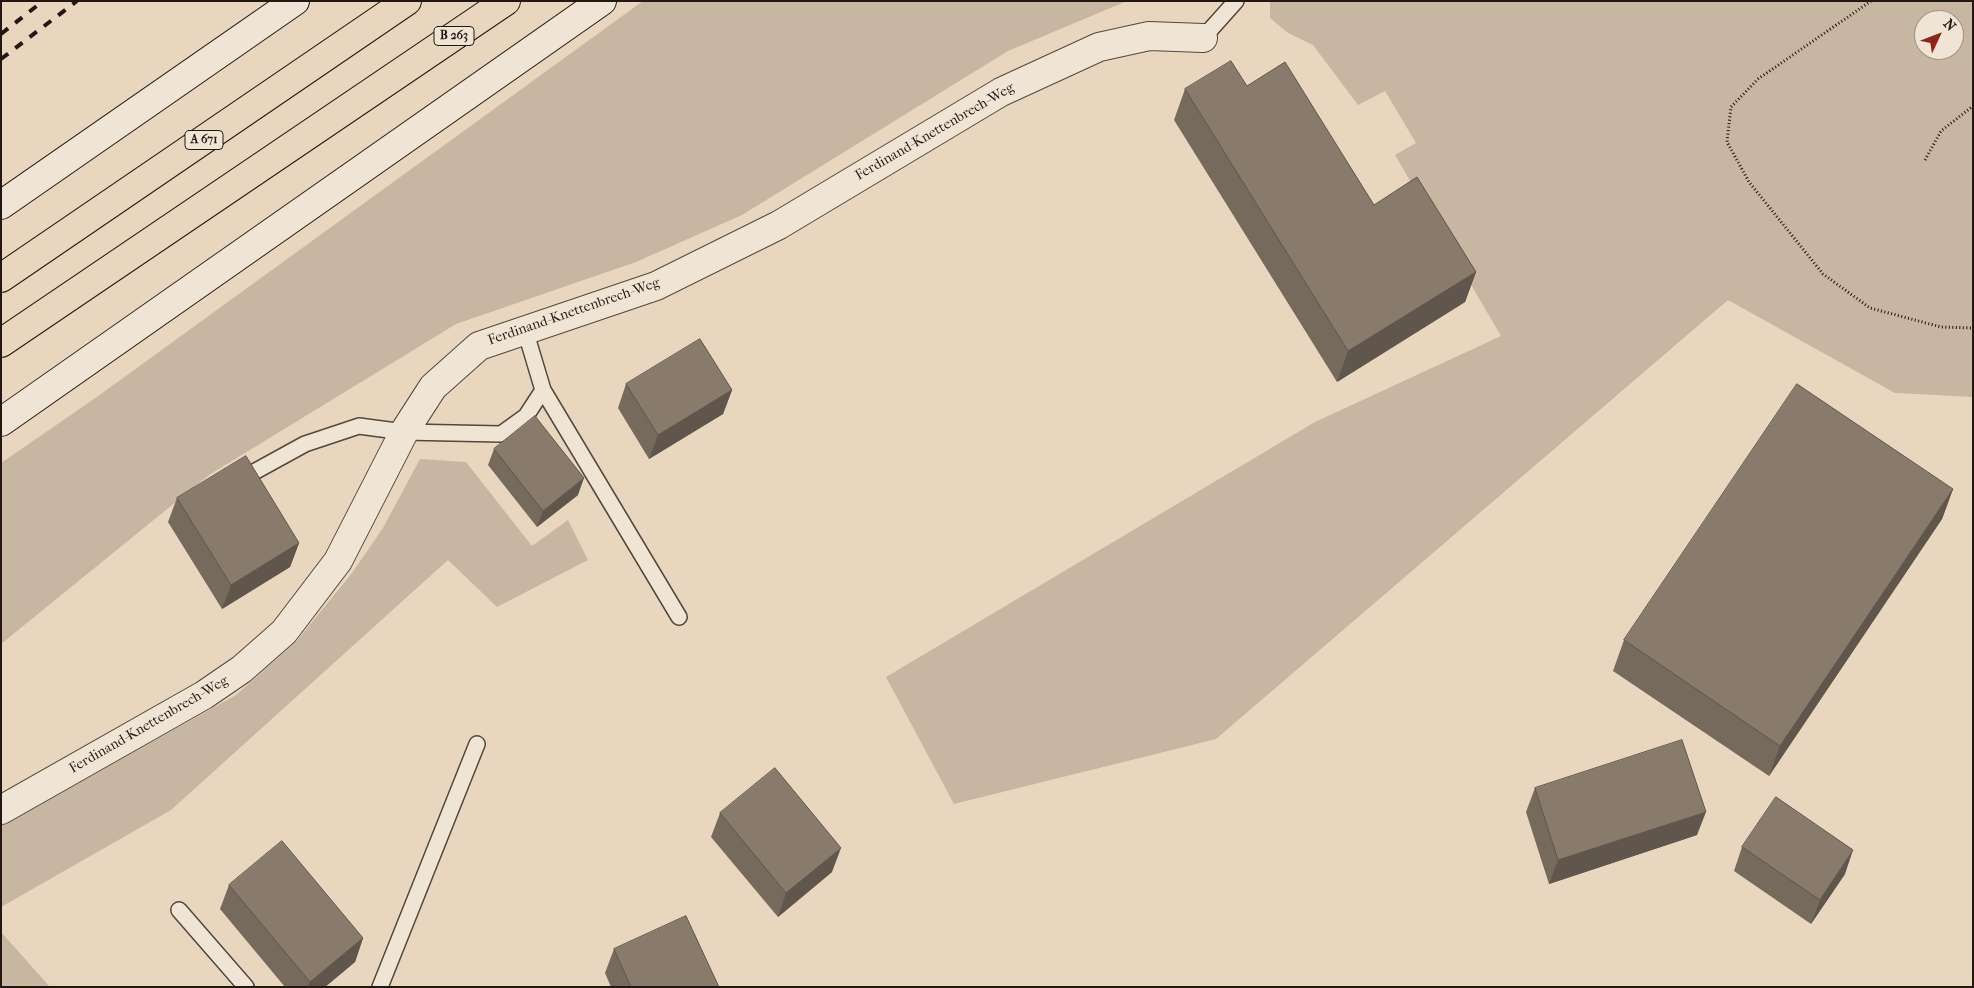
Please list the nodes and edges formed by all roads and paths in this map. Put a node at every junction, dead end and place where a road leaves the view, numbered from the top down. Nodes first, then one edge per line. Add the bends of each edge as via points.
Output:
1 (295, 1) edge
2 (407, 1) edge
3 (506, 1) edge
4 (602, 1) edge
5 (1236, 1) edge
6 (1871, 1) edge
7 (1203, 38) joint
8 (1973, 106) edge
9 (1925, 160) dead end
10 (1, 205) edge
11 (1, 278) edge
12 (1973, 328) edge
13 (525, 330) junction
14 (1, 343) edge
15 (542, 390) junction
16 (1, 422) edge
17 (404, 432) junction
18 (254, 472) edge
19 (679, 617) dead end
20 (477, 744) dead end
21 (1, 810) edge
22 (179, 910) dead end
23 (246, 987) edge
24 (380, 987) edge

1 - 10 street
2 - 11 highway, A 671
3 - 14 highway, B 263
4 - 16 street
5 - 7 lane
6 - 12 path via 1758,79 1730,107 1726,142 1749,182 1823,274 1870,308 1941,327
7 - 13 street, Ferdinand-Knettenbrech-Weg via 1149,36 1099,47 1001,92 779,225 656,286
8 - 9 path via 1941,131
13 - 15 lane
13 - 17 street, Ferdinand-Knettenbrech-Weg via 479,346 433,387
15 - 17 lane via 526,416 500,434
15 - 19 lane
17 - 18 lane via 359,426 305,444
17 - 21 street, Ferdinand-Knettenbrech-Weg via 338,561 284,632 204,695
20 - 24 lane
22 - 23 lane

